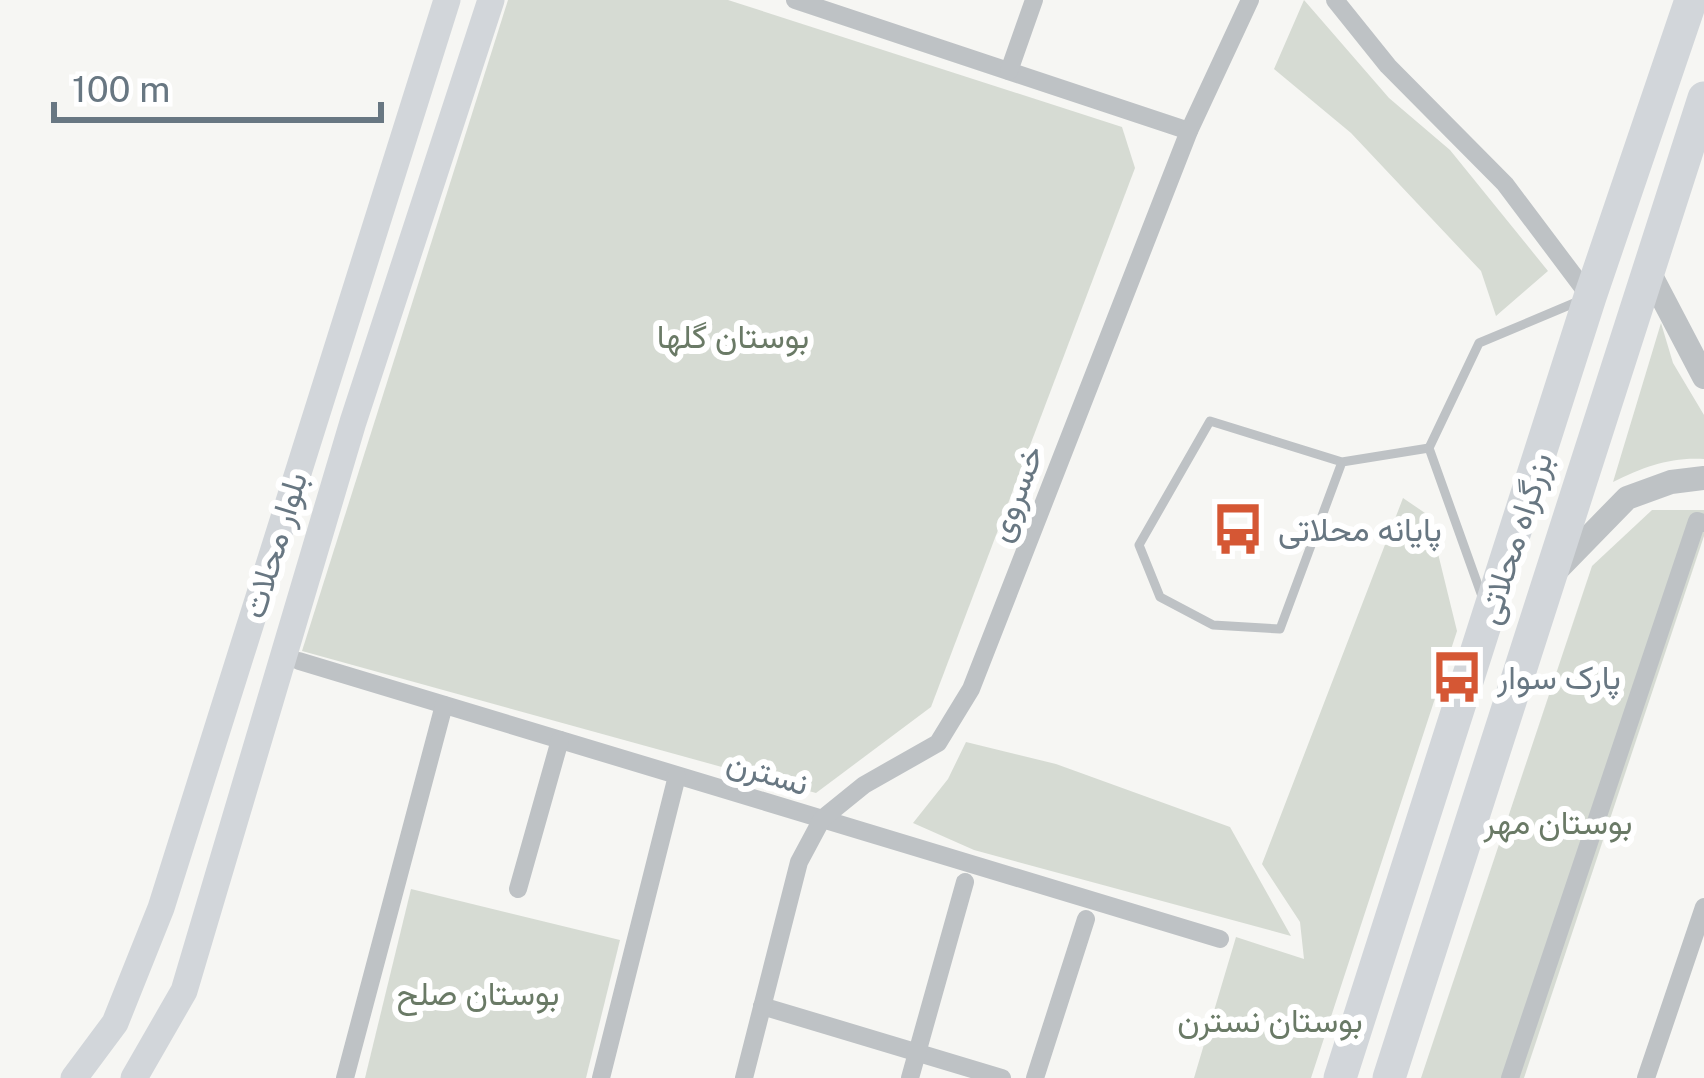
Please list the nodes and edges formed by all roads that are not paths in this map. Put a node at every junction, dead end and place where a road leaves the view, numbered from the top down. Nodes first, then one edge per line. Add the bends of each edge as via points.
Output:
1 (447, 0) edge
2 (491, 0) edge
3 (795, 0) edge
4 (1034, 0) edge
5 (1250, 0) edge
6 (1335, 0) edge
7 (1691, 0) edge
8 (856, 10) edge
9 (1009, 71) junction
10 (1704, 98) edge
11 (1190, 131) junction
12 (1648, 272) junction
13 (1590, 297) junction
14 (1704, 377) edge
15 (1429, 448) junction
16 (1342, 462) junction
17 (1704, 478) edge
18 (1704, 523) edge
19 (1551, 577) junction
20 (1490, 615) junction
21 (299, 662) dead end
22 (443, 705) junction
23 (560, 740) junction
24 (677, 776) junction
25 (822, 819) junction
26 (965, 882) dead end
27 (518, 889) dead end
28 (1704, 907) edge
29 (1086, 919) dead end
30 (1220, 939) dead end
31 (1367, 996) junction
32 (762, 1006) junction
33 (1410, 1015) junction
34 (917, 1053) junction
35 (74, 1078) edge
36 (134, 1078) edge
37 (345, 1078) edge
38 (601, 1078) edge
39 (744, 1078) edge
40 (910, 1078) edge
41 (1002, 1078) edge
42 (1035, 1078) edge
43 (1340, 1078) edge
44 (1389, 1078) edge
45 (1510, 1078) edge
46 (1646, 1078) edge

1 - 35 main road, بلوار محلات via 160,908 116,1023
2 - 36 main road, بلوار محلات via 353,422 184,991
3 - 8 street
4 - 9 street
5 - 11 street, خسروی
6 - 13 street via 1505,184
7 - 13 highway, بزرگراه محلاتی
8 - 9 street
9 - 11 street
10 - 12 highway, بزرگراه محلاتی
11 - 25 street, خسروی via 971,689 938,743
12 - 14 street
12 - 19 highway, بزرگراه محلاتی
13 - 15 lane via 1479,343
13 - 20 highway, بزرگراه محلاتی
15 - 16 lane
15 - 20 lane
16 - 16 lane via 1210,422 1139,545 1160,597 1213,625 1280,629
17 - 19 street via 1627,498
18 - 45 street via 1697,520
19 - 33 highway, بزرگراه محلاتی
20 - 31 highway, بزرگراه محلاتی
21 - 22 street, نسترن
22 - 23 street, نسترن
22 - 37 street
23 - 24 street, نسترن
23 - 27 street
24 - 25 street, نسترن
24 - 38 street
25 - 30 street, نسترن
25 - 32 street via 799,862
26 - 34 street
28 - 46 street
29 - 42 street
31 - 33 highway via 1371,1024 1383,1031
31 - 43 highway, بزرگراه محلاتی
32 - 34 street
32 - 39 street
33 - 44 highway, بزرگراه محلاتی
34 - 40 street
34 - 41 street

